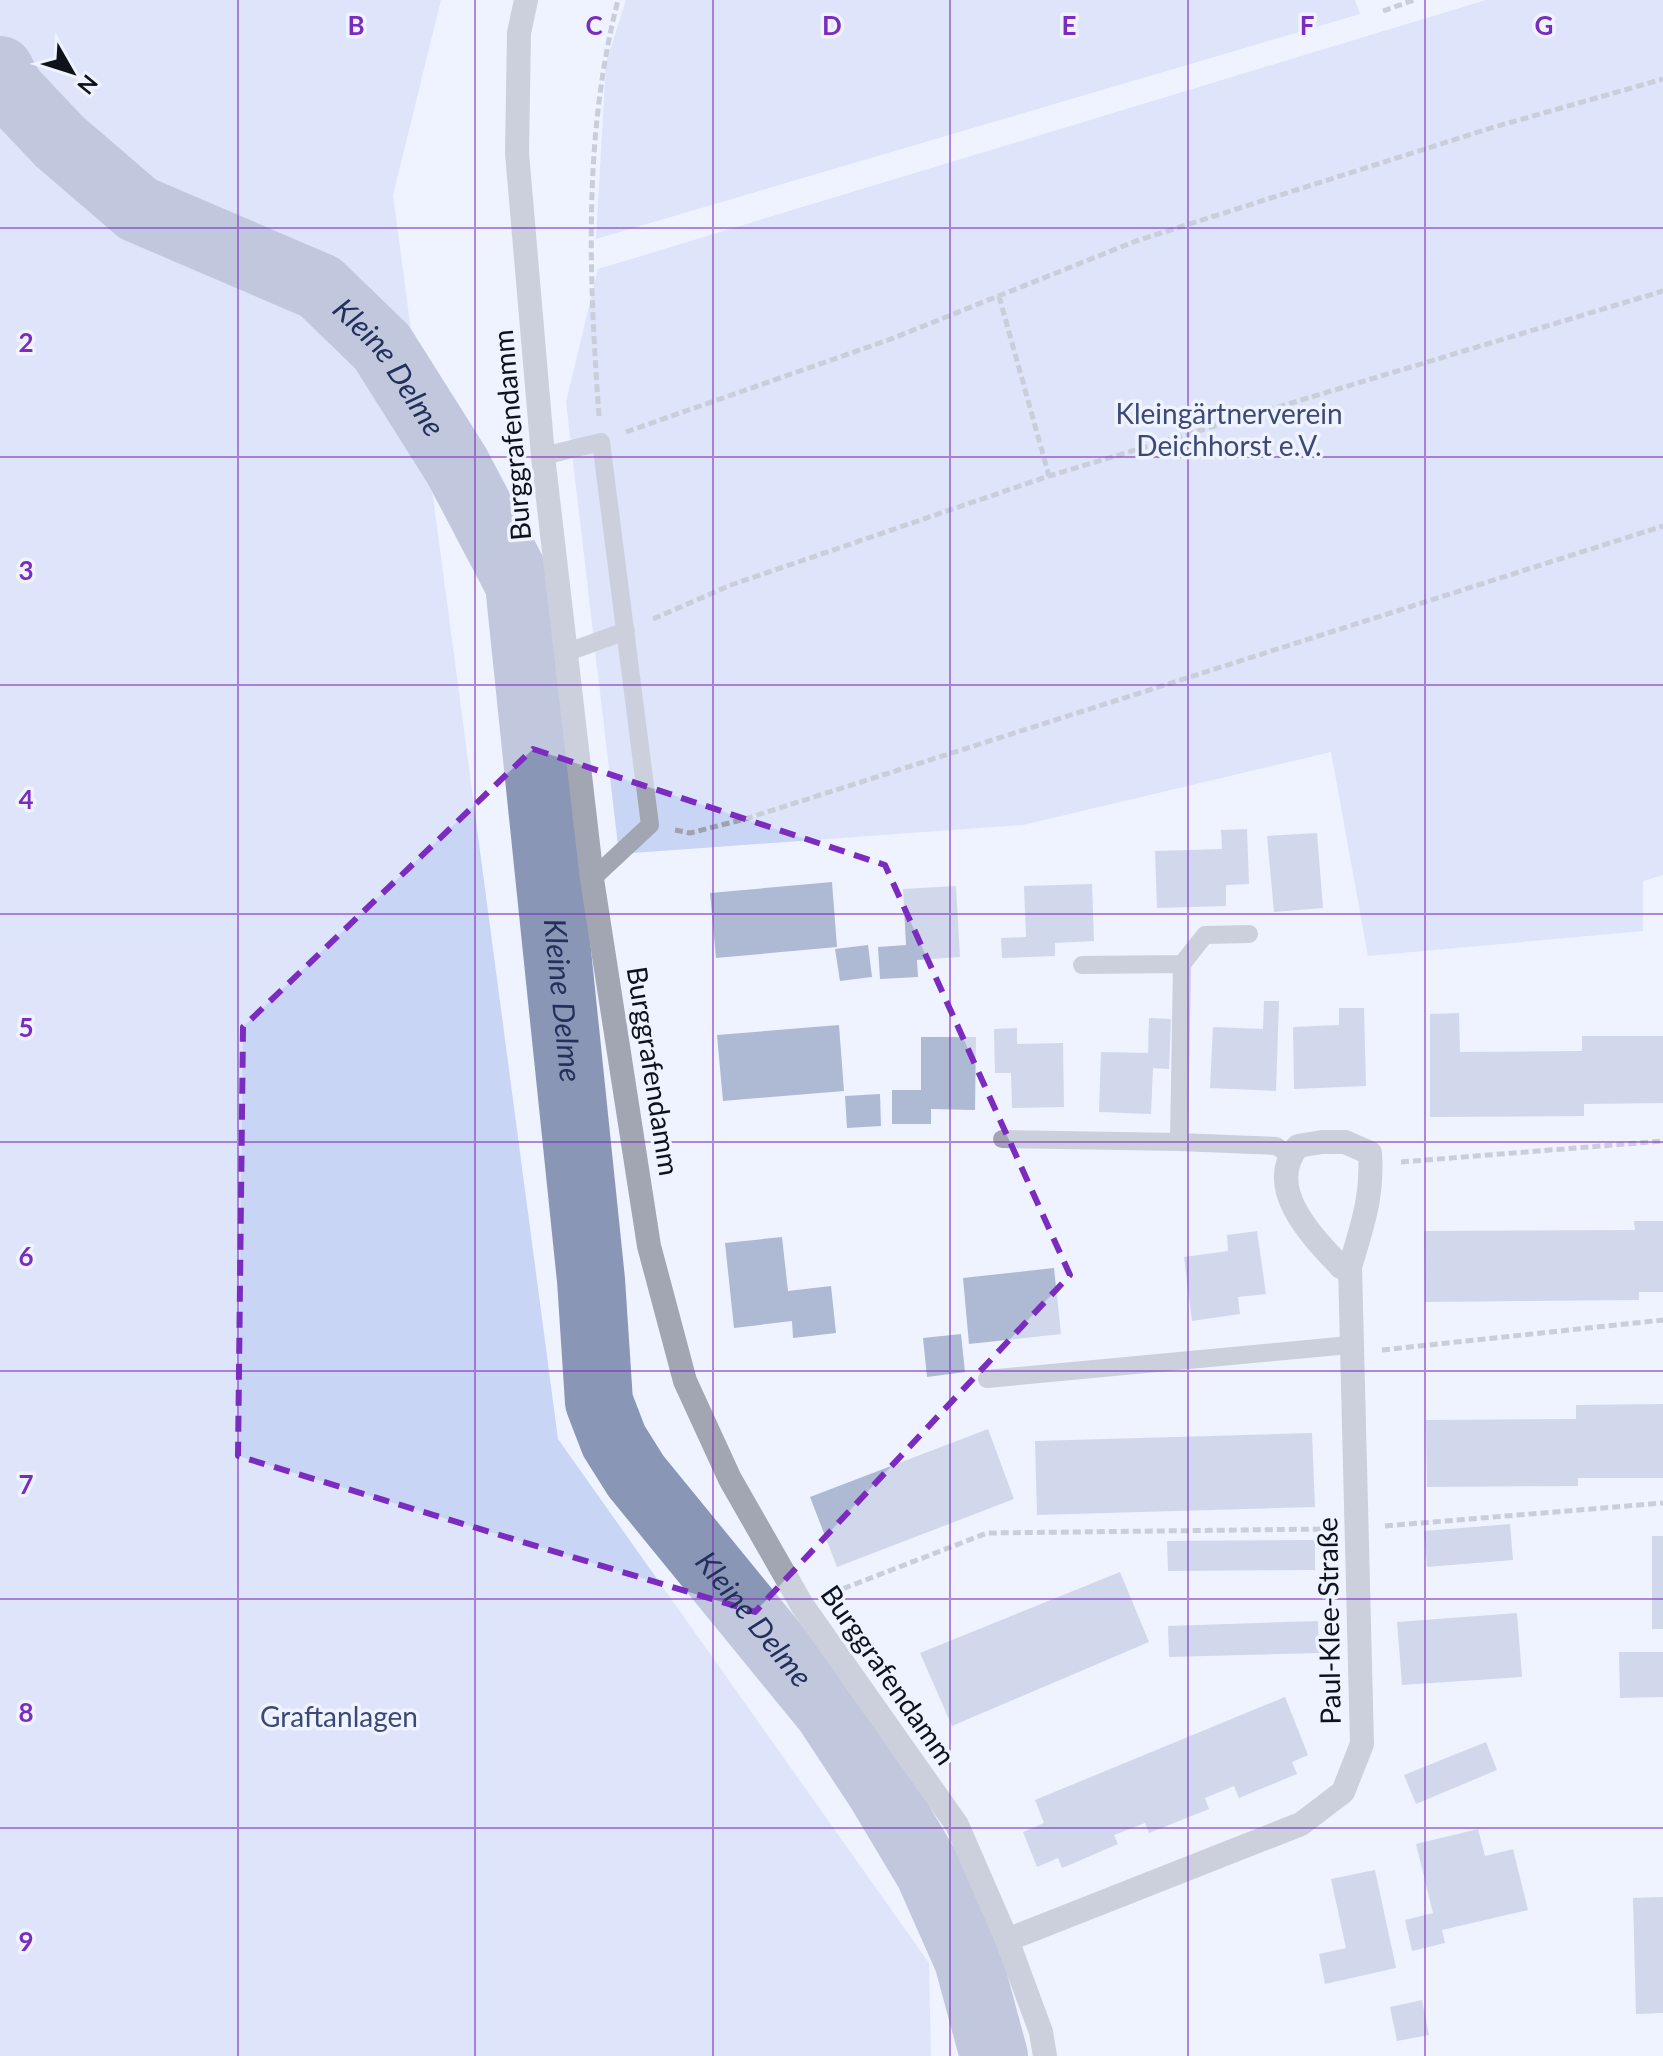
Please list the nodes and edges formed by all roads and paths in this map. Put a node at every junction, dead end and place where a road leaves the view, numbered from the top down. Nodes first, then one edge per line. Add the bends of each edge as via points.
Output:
1 (526, 0) edge
2 (618, 0) edge
3 (1414, 0) edge
4 (1383, 11) dead end
5 (1663, 79) edge
6 (1663, 291) edge
7 (999, 296) junction
8 (601, 442) junction
9 (543, 456) junction
10 (1049, 476) junction
11 (1663, 526) edge
12 (626, 631) junction
13 (565, 653) junction
14 (650, 825) junction
15 (592, 879) junction
16 (1249, 934) dead end
17 (1182, 964) junction
18 (1082, 965) dead end
19 (1002, 1139) dead end
20 (1663, 1141) edge
21 (1179, 1142) junction
22 (1290, 1155) junction
23 (1370, 1161) junction
24 (1350, 1267) junction
25 (1663, 1320) edge
26 (1349, 1349) junction
27 (987, 1379) dead end
28 (1663, 1503) edge
29 (1358, 1528) junction
30 (802, 1605) junction
31 (1007, 1940) junction
32 (1045, 2056) edge

1 - 9 street, Burggrafendamm via 519,33 517,153
2 - 8 path via 602,62 589,248
3 - 4 path
5 - 7 path via 1136,241
6 - 10 path
7 - 8 path
7 - 10 path
8 - 9 lane
8 - 12 lane
9 - 13 street, Burggrafendamm
10 - 12 path via 731,585
11 - 14 path via 745,819 690,833
12 - 13 lane
12 - 14 lane
13 - 15 street, Burggrafendamm
14 - 15 lane
15 - 30 street, Burggrafendamm via 649,1246 685,1381 730,1479
16 - 17 lane via 1205,935
17 - 18 lane
17 - 21 lane
19 - 21 lane
20 - 23 path via 1415,1162
21 - 22 lane via 1276,1146
22 - 23 street via 1298,1146 1345,1142 1370,1153
22 - 24 street via 1288,1199 1313,1237 1341,1267
23 - 24 street, Paul-Klee-Straße via 1366,1222
24 - 26 street, Paul-Klee-Straße
25 - 26 path
26 - 27 lane
26 - 29 street, Paul-Klee-Straße
28 - 29 path
29 - 30 path via 987,1533
29 - 31 street, Paul-Klee-Straße via 1362,1744 1343,1792 1301,1824
30 - 31 street, Burggrafendamm via 957,1825
31 - 32 street, Burggrafendamm

